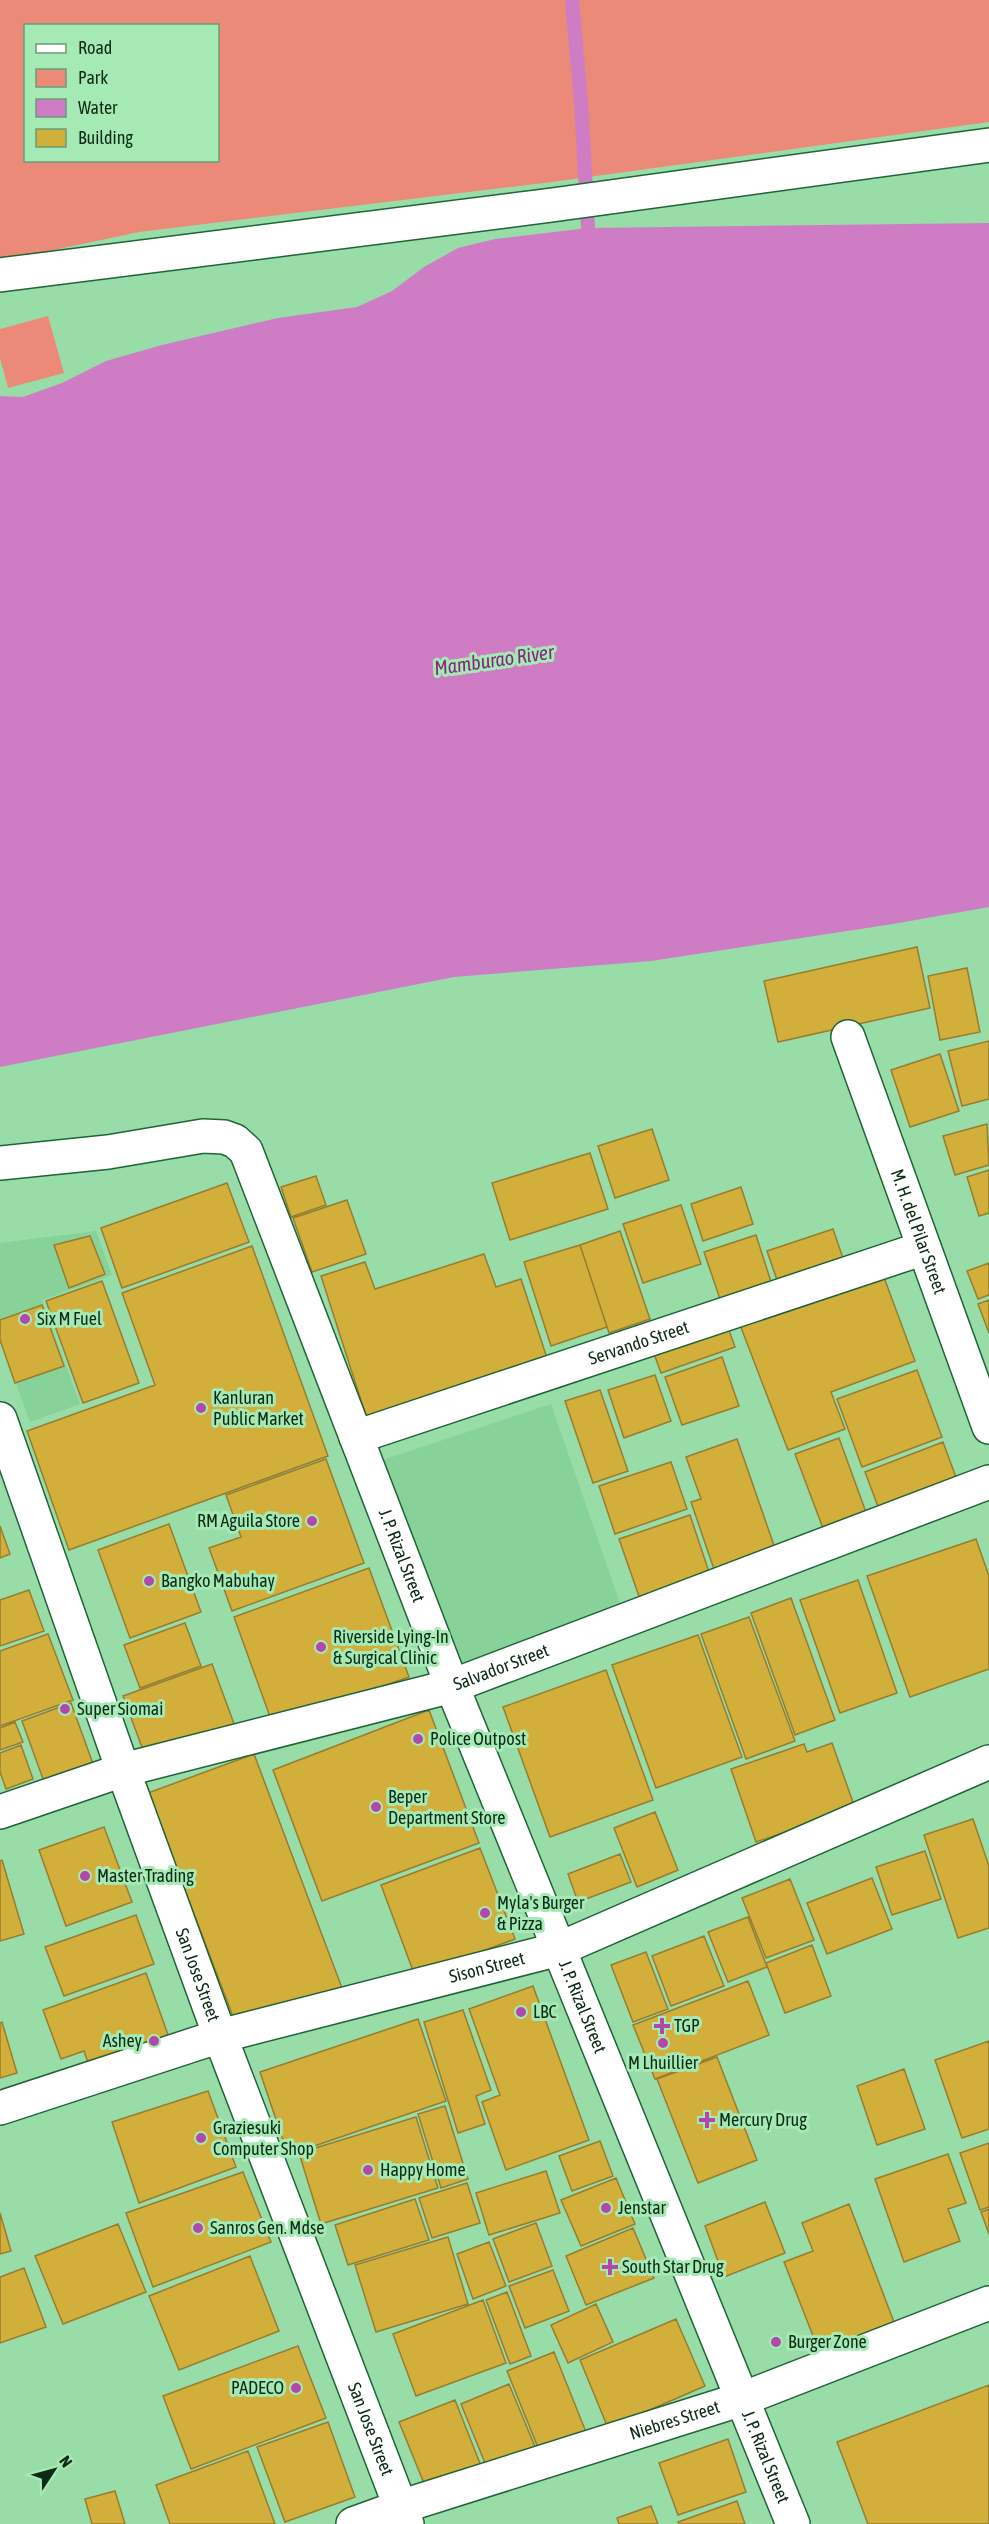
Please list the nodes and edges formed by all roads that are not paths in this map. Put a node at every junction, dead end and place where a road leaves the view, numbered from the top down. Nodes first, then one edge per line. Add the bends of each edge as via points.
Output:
1 (989, 145) edge
2 (0, 275) edge
3 (848, 1037) dead end
4 (0, 1163) edge
5 (924, 1248) junction
6 (0, 1419) edge
7 (989, 1427) edge
8 (356, 1437) junction
9 (989, 1482) edge
10 (452, 1686) junction
11 (989, 1762) edge
12 (123, 1770) junction
13 (0, 1812) edge
14 (558, 1949) junction
15 (220, 2036) junction
16 (0, 2108) edge
17 (989, 2303) edge
18 (742, 2399) junction
19 (403, 2515) edge
20 (353, 2524) edge
21 (793, 2524) edge

1 - 2 street
3 - 5 street, M. H. del Pilar Street
4 - 8 street, J. P. Rizal Street via 108,1152 203,1136 224,1137 246,1150
5 - 7 street, M. H. del Pilar Street
5 - 8 street, Servando Street
6 - 12 street, San Jose Street
8 - 10 street, J. P. Rizal Street
9 - 10 street, Salvador Street
10 - 12 street, Salvador Street
10 - 14 street, J. P. Rizal Street
11 - 14 street, Sison Street
12 - 13 street, Salvador Street
12 - 15 street, San Jose Street
14 - 15 street, Sison Street
14 - 18 street, J. P. Rizal Street
15 - 16 street, Sison Street
15 - 19 street, San Jose Street
17 - 18 street, Niebres Street
18 - 19 street, Niebres Street
18 - 21 street, J. P. Rizal Street
19 - 20 street, Niebres Street

